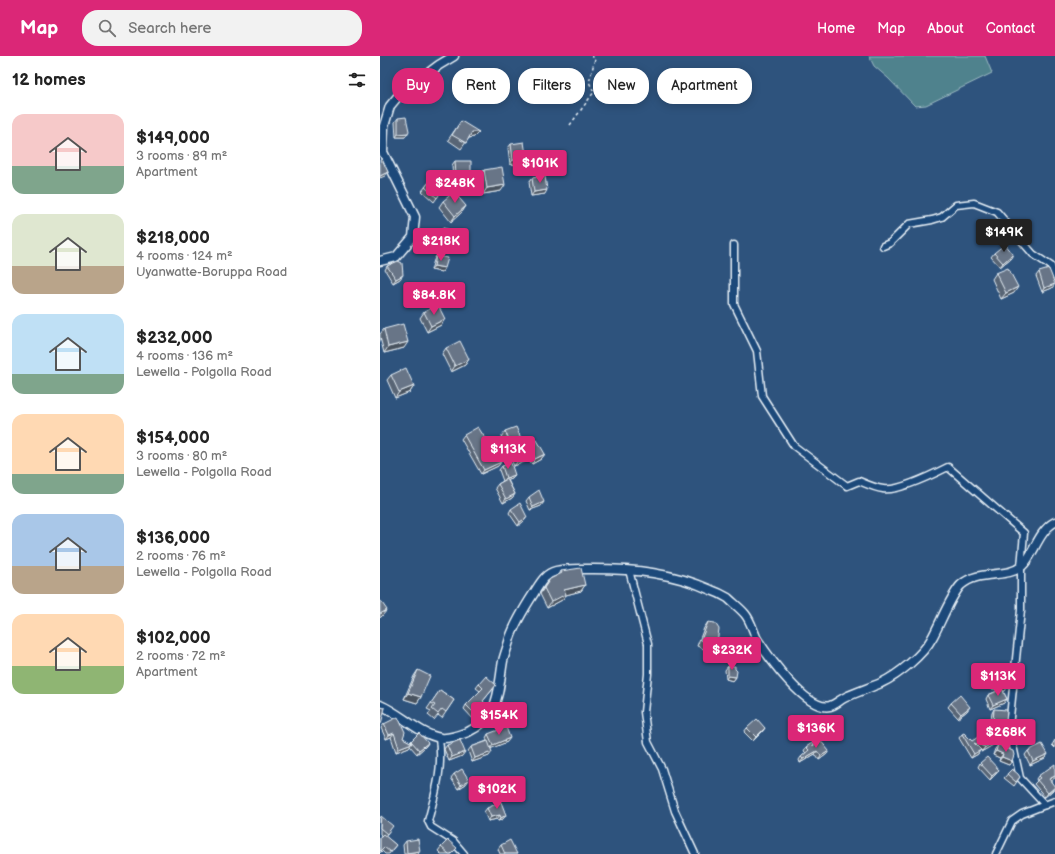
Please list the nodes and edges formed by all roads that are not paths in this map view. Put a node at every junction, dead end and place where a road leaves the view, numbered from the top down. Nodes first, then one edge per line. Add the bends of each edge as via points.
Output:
1 (454, 56) edge
2 (734, 245) dead end
3 (883, 246) dead end
4 (380, 261) edge
5 (1055, 277) edge
6 (1055, 522) edge
7 (1021, 567) junction
8 (629, 570) junction
9 (380, 705) edge
10 (439, 738) junction
11 (1055, 801) edge
12 (1046, 805) junction
13 (464, 854) edge
14 (695, 854) edge
15 (996, 854) edge

1 - 4 street via 439,64 390,106 384,126 383,152 415,217 414,237 396,257
2 - 7 street via 734,304 757,351 762,396 794,446 847,486 859,481 884,490 896,488 924,480 948,467 1024,533
3 - 5 street via 890,243 909,224 942,217 956,206 974,203 997,212 1033,254 1051,266
6 - 7 street via 1046,529
7 - 8 street via 1016,571 972,578 960,586 931,640 914,661 883,682 829,706 818,705 786,677 767,654 746,615 726,597 699,584 660,573
7 - 12 street via 1021,610 1010,727 1020,778
8 - 10 street via 580,569 556,571 546,575 511,636 492,710 484,722 462,735
8 - 14 street via 648,644 644,712 648,742 662,770 675,812
9 - 10 street
10 - 13 street via 441,755 438,781 428,821 431,827 453,841
11 - 12 street
12 - 15 street via 1022,814 1012,821

